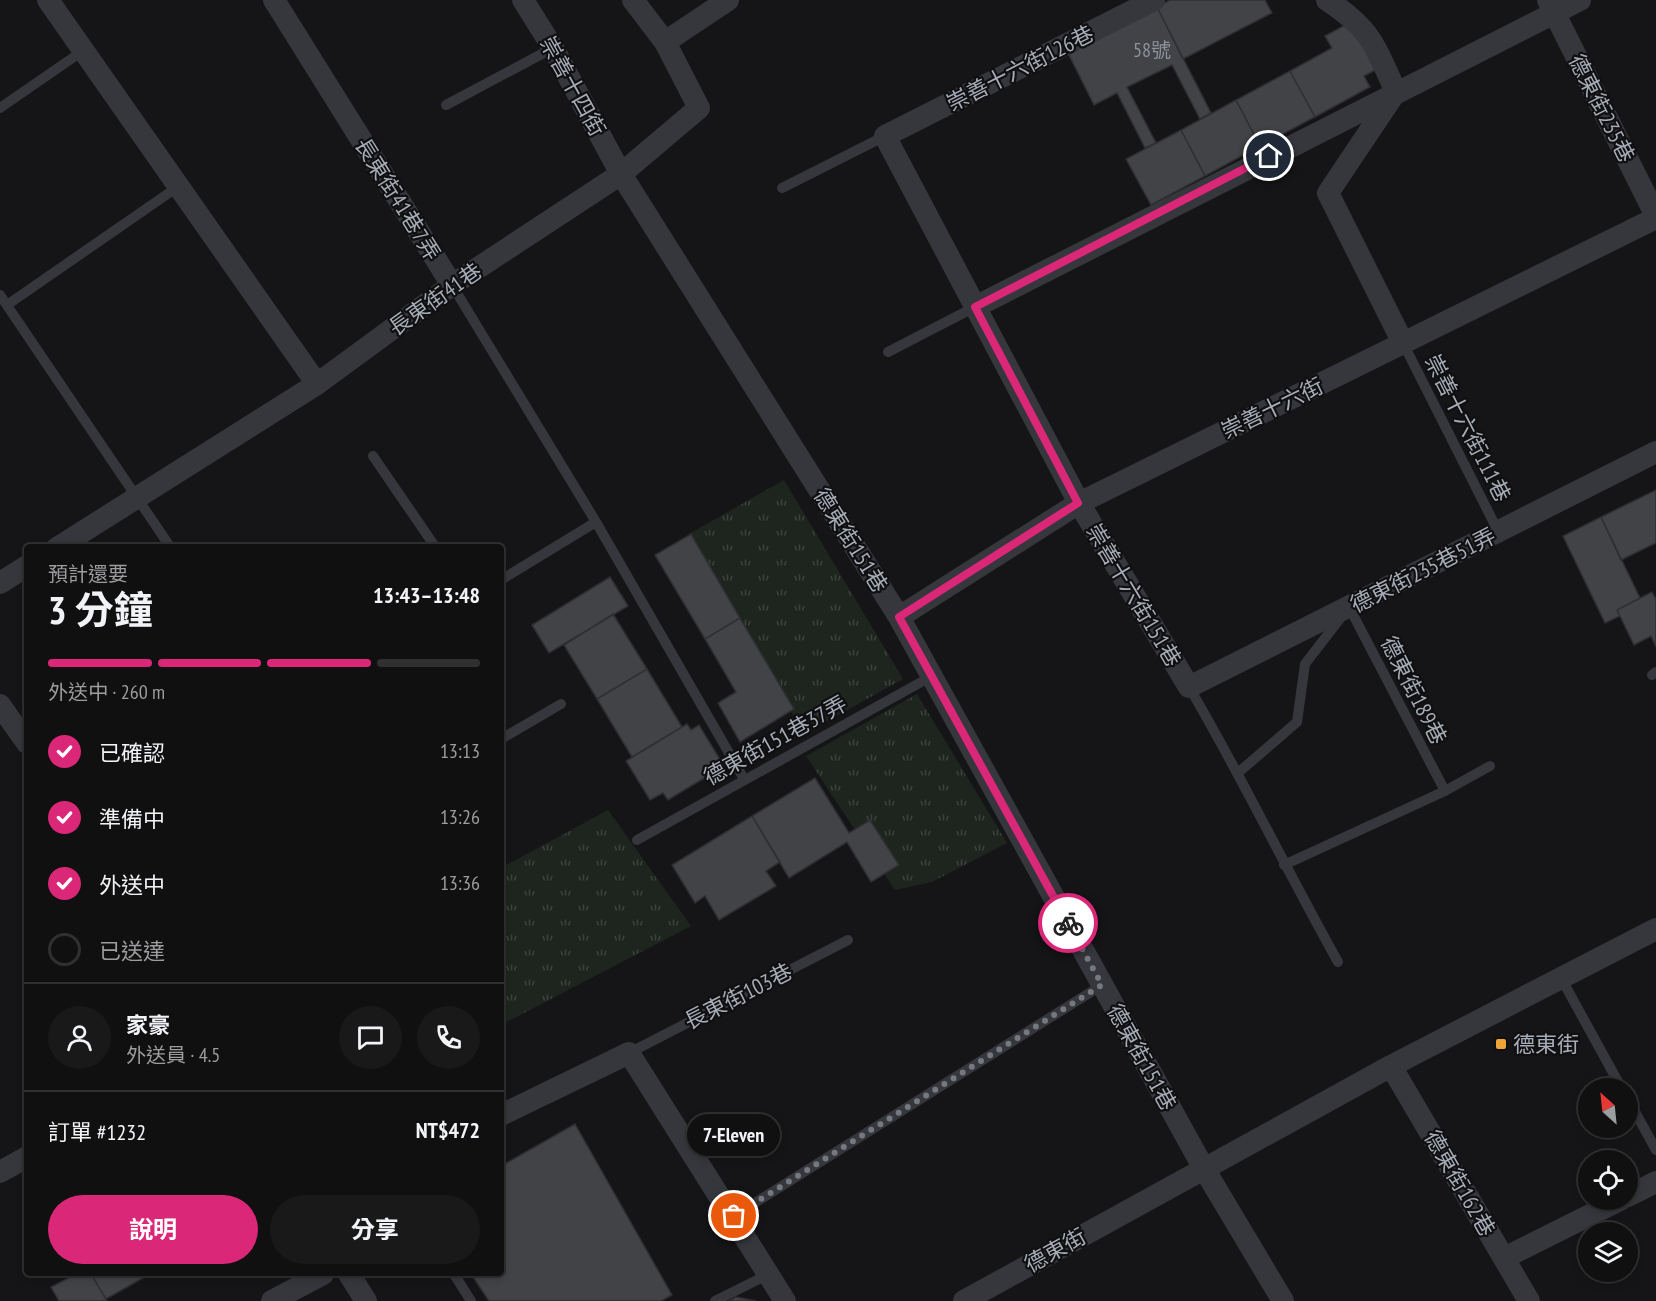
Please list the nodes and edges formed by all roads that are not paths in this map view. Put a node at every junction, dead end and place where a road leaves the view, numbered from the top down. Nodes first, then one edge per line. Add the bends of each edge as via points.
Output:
1 (48, 0) edge
2 (274, 0) edge
3 (522, 0) edge
4 (633, 0) edge
5 (728, 0) edge
6 (1154, 0) edge
7 (1327, 0) edge
8 (1580, 0) edge
9 (1551, 7) edge
10 (665, 42) junction
11 (553, 48) junction
12 (84, 50) junction
13 (1396, 92) junction
14 (446, 105) dead end
15 (0, 108) edge
16 (885, 136) junction
17 (621, 174) junction
18 (179, 186) junction
19 (782, 188) dead end
20 (1656, 217) edge
21 (452, 285) junction
22 (0, 295) edge
23 (7, 305) junction
24 (975, 307) junction
25 (1403, 343) junction
26 (888, 352) dead end
27 (317, 384) junction
28 (1656, 452) edge
29 (373, 456) dead end
30 (136, 498) junction
31 (1078, 503) junction
32 (596, 522) junction
33 (1498, 531) junction
34 (63, 544) edge
35 (168, 544) edge
36 (433, 544) edge
37 (24, 568) edge
38 (504, 578) edge
39 (0, 583) edge
40 (1349, 607) junction
41 (899, 617) junction
42 (932, 676) junction
43 (1189, 687) junction
44 (561, 704) dead end
45 (0, 705) edge
46 (504, 737) edge
47 (24, 739) edge
48 (1491, 766) dead end
49 (1239, 772) junction
50 (744, 779) junction
51 (1445, 791) junction
52 (637, 840) dead end
53 (1284, 865) junction
54 (1656, 929) edge
55 (848, 940) dead end
56 (1338, 962) dead end
57 (1561, 978) junction
58 (1102, 985) junction
59 (629, 1053) junction
60 (1391, 1066) junction
61 (1616, 1078) edge
62 (504, 1114) edge
63 (1638, 1117) edge
64 (1656, 1150) edge
65 (24, 1159) edge
66 (1203, 1167) junction
67 (0, 1172) edge
68 (1656, 1182) edge
69 (1638, 1191) edge
70 (1600, 1210) edge
71 (734, 1216) junction
72 (1504, 1258) junction
73 (769, 1274) junction
74 (319, 1276) edge
75 (350, 1276) edge
76 (455, 1276) edge
77 (272, 1301) edge
78 (366, 1301) edge
79 (471, 1301) edge
80 (715, 1301) edge
81 (785, 1301) edge
82 (964, 1301) edge
83 (1283, 1301) edge
84 (1529, 1301) edge

1 - 12 street
2 - 21 street, 長東街41巷7弄
3 - 11 street, 崇善十四街
4 - 10 street, 長東街41巷
5 - 10 street
6 - 16 street, 崇善十六街126巷
7 - 13 street via 1355,19 1372,39
8 - 9 street
9 - 13 street
9 - 20 street, 德東街235巷
10 - 17 street, 長東街41巷 via 699,108
11 - 14 lane
11 - 17 street, 崇善十四街
12 - 15 lane
12 - 18 street
13 - 24 street
13 - 25 street via 1328,193
16 - 19 lane, 崇善十六街126巷
16 - 24 street
17 - 21 street, 長東街41巷
17 - 41 street, 德東街151巷
18 - 23 lane
18 - 27 street
20 - 25 street, 崇善十六街
21 - 27 street, 長東街41巷
21 - 32 lane, 長東街41巷7弄
22 - 23 lane
23 - 30 lane
24 - 26 lane
24 - 31 street
25 - 31 street, 崇善十六街
25 - 33 lane, 崇善十六街111巷
27 - 30 street, 長東街41巷
28 - 33 street, 德東街235巷51弄
29 - 36 lane
30 - 34 street, 長東街41巷
30 - 35 lane
31 - 41 street, 崇善十六街
31 - 43 street, 崇善十六街151巷
32 - 38 lane
32 - 50 lane, 長東街41巷7弄
33 - 40 street, 德東街235巷51弄
37 - 39 street
40 - 43 street, 德東街235巷51弄
40 - 49 lane via 1305,664 1297,722
40 - 51 lane, 德東街189巷
41 - 42 street, 德東街151巷
42 - 50 lane, 德東街151巷37弄
42 - 58 street, 德東街151巷
43 - 49 lane
44 - 46 lane
45 - 47 street
48 - 51 lane
49 - 53 lane
50 - 52 lane, 德東街151巷37弄
51 - 53 lane
53 - 56 lane
54 - 57 street, 德東街
55 - 59 lane, 長東街103巷
57 - 60 street, 德東街
57 - 61 lane
58 - 66 street, 德東街151巷
58 - 71 lane
59 - 62 street, 長東街103巷
59 - 71 street
60 - 66 street, 德東街
60 - 72 street, 德東街162巷
63 - 64 lane
65 - 67 street
66 - 82 street, 德東街
66 - 83 street, 德東街151巷
68 - 69 street
70 - 72 street
71 - 73 street
72 - 84 street, 德東街162巷
73 - 80 lane
73 - 81 street
74 - 77 street
75 - 78 street
76 - 79 lane

